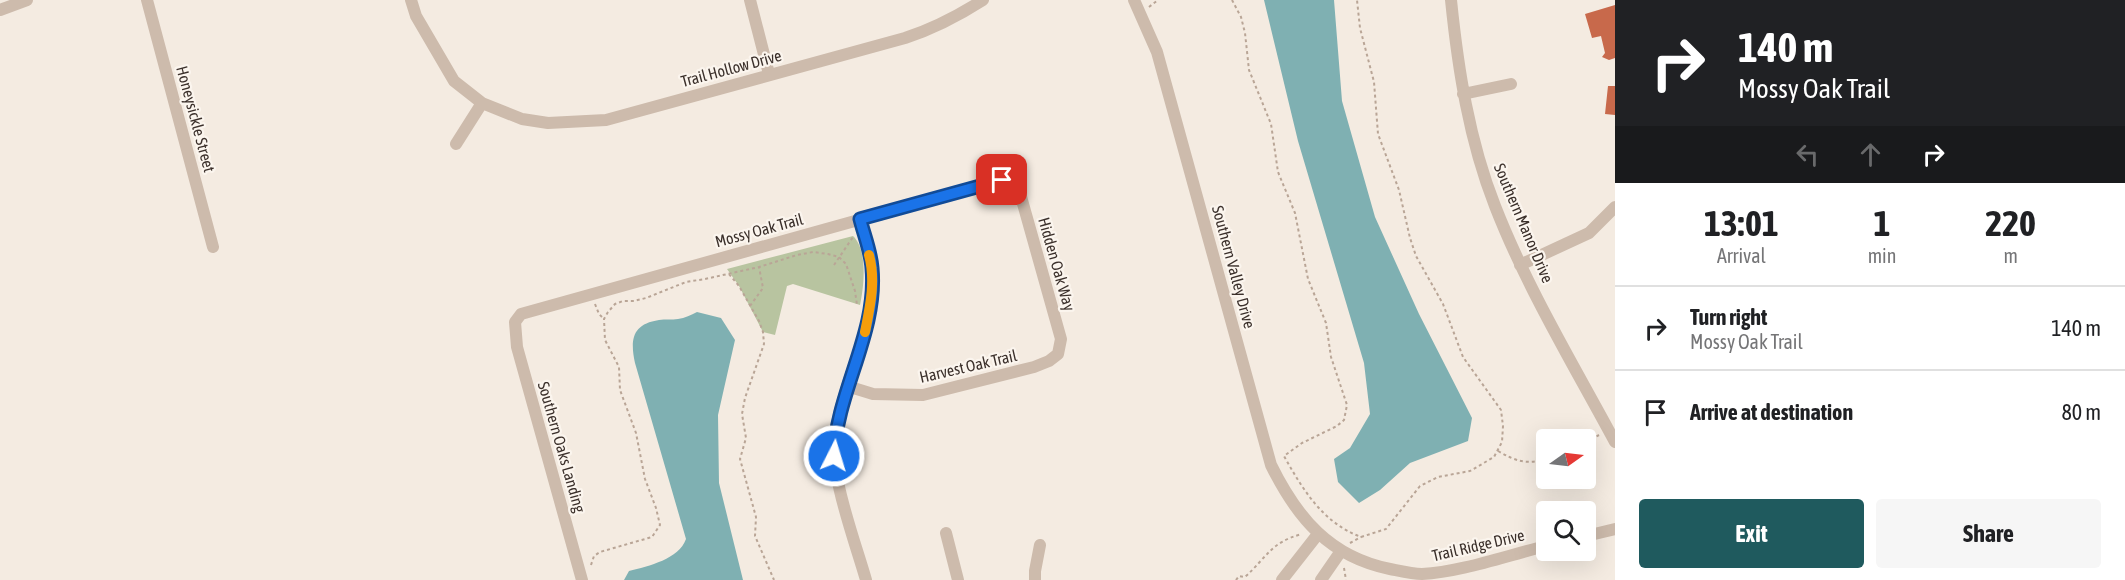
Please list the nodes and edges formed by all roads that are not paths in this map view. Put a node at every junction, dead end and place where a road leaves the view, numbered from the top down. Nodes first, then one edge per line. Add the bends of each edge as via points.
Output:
1 (27, 0) edge
2 (147, 0) edge
3 (411, 0) edge
4 (750, 0) edge
5 (983, 0) edge
6 (1451, 0) edge
7 (1137, 1) edge
8 (0, 9) edge
9 (769, 74) junction
10 (1511, 84) dead end
11 (1463, 94) junction
12 (482, 104) junction
13 (456, 144) dead end
14 (1016, 185) joint
15 (1615, 207) edge
16 (861, 221) junction
17 (213, 247) dead end
18 (1520, 265) junction
19 (514, 322) joint
20 (1058, 354) joint
21 (847, 386) junction
22 (1615, 442) edge
23 (1615, 528) edge
24 (1315, 531) junction
25 (946, 533) dead end
26 (1596, 533) edge
27 (1040, 545) dead end
28 (1536, 548) edge
29 (1341, 551) junction
30 (582, 580) edge
31 (866, 580) edge
32 (958, 580) edge
33 (1035, 580) edge
34 (1282, 580) edge
35 (1321, 580) edge

1 - 8 street
2 - 17 street, Honeysickle Street
3 - 12 street, Trail Hollow Drive via 416,16 454,81
4 - 9 street
5 - 9 street, Trail Hollow Drive via 929,30
6 - 11 street, Southern Manor Drive
7 - 24 street, Southern Valley Drive via 1160,63 1271,465 1289,500
9 - 12 street, Trail Hollow Drive via 606,120 548,123 522,119
10 - 11 street
11 - 18 street, Southern Manor Drive via 1494,204
12 - 13 street
14 - 16 street, Mossy Oak Trail via 1002,180
14 - 20 street, Hidden Oak Way via 1061,339
15 - 18 street via 1589,233
16 - 19 street, Mossy Oak Trail via 591,293 521,314
16 - 21 street via 872,267 871,305
18 - 22 street, Southern Manor Drive
19 - 30 street, Southern Oaks Landing via 517,347
20 - 21 street, Harvest Oak Trail via 1034,367 923,395 873,394
21 - 31 street via 834,434 834,456
23 - 26 street
24 - 29 street, Trail Ridge Drive
24 - 34 street
25 - 32 street
27 - 33 street
28 - 29 street, Trail Ridge Drive via 1420,574 1372,565
29 - 35 street

